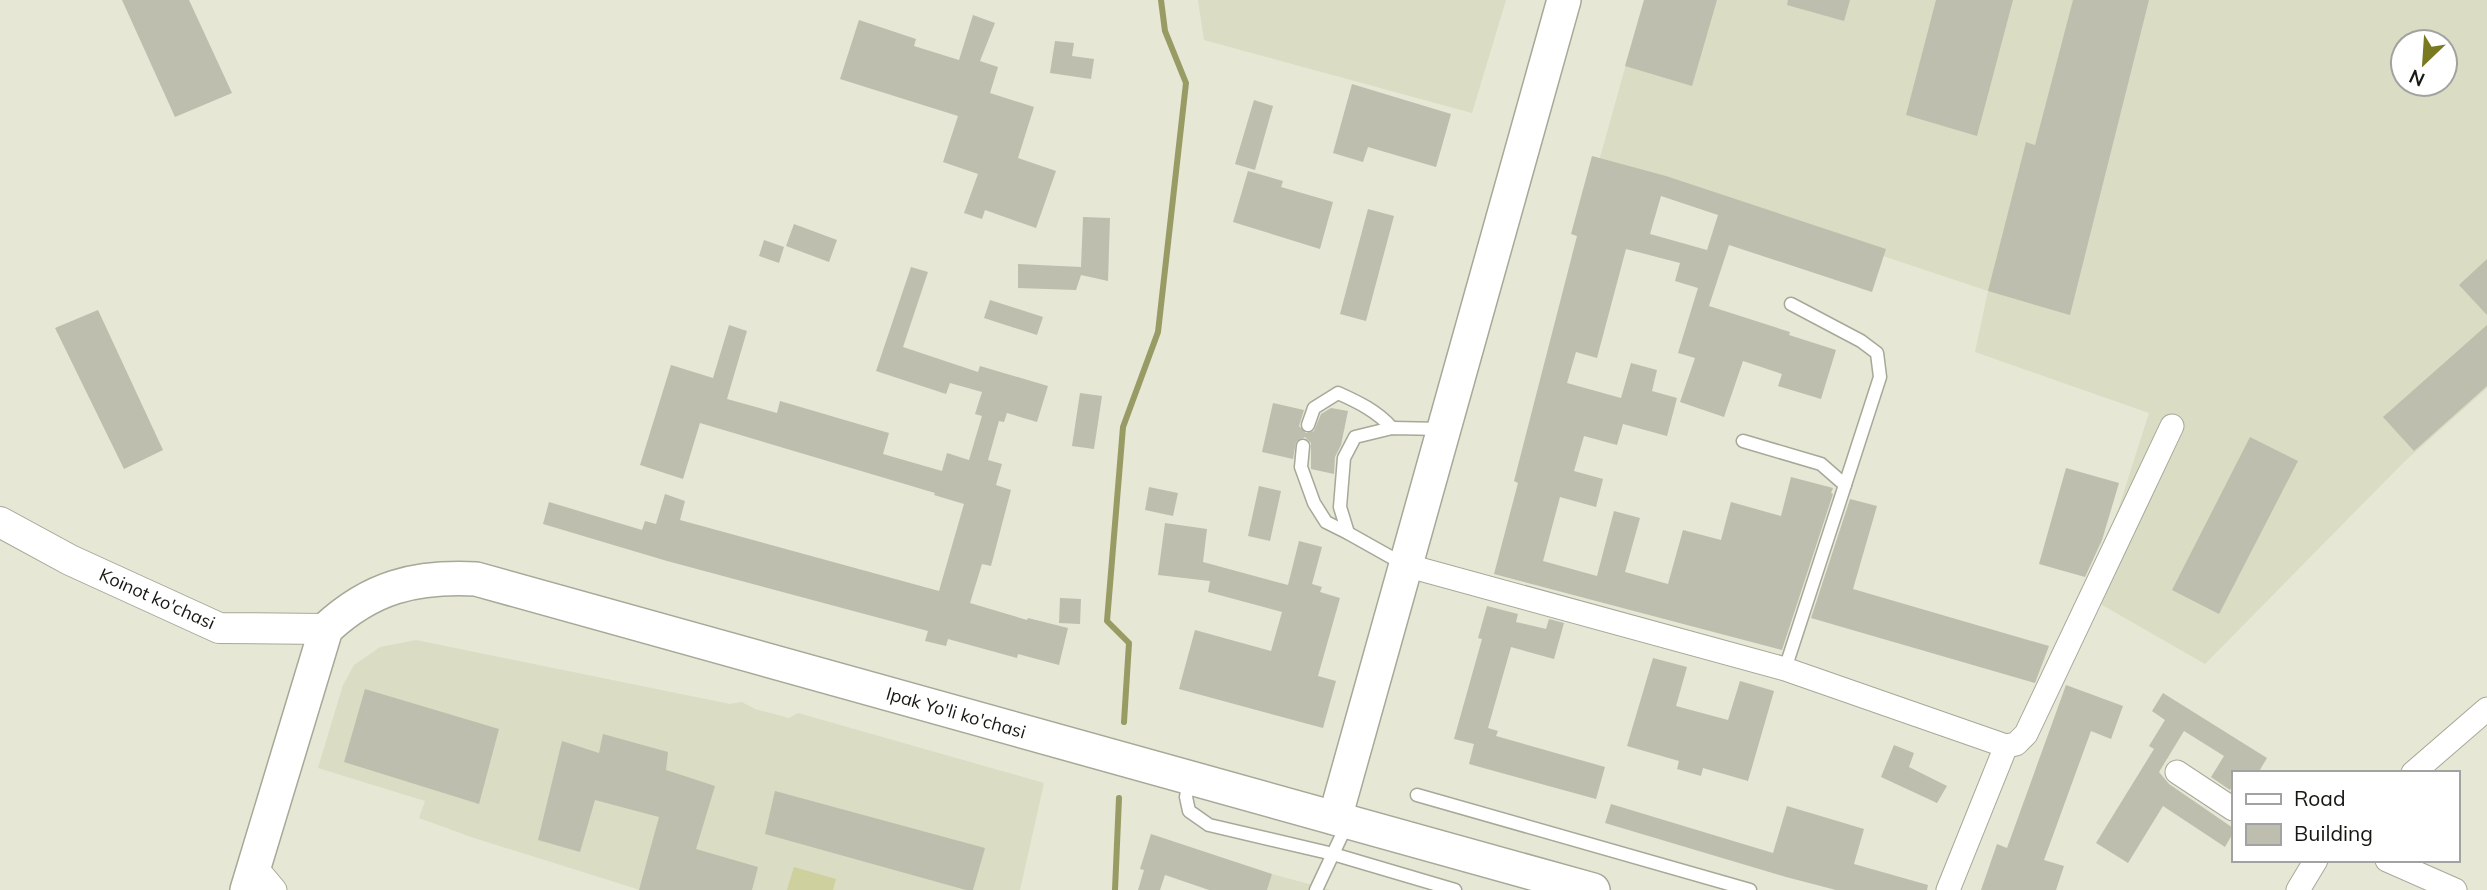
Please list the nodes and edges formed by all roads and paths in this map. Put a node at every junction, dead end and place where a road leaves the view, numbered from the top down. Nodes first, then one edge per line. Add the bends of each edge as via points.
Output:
1 (1564, 0) edge
2 (1791, 304) dead end
3 (1308, 425) dead end
4 (2172, 426) dead end
5 (1392, 428) junction
6 (1444, 429) junction
7 (1743, 441) dead end
8 (1303, 446) dead end
9 (1845, 485) junction
10 (0, 522) edge
11 (1348, 533) junction
12 (1405, 565) junction
13 (326, 629) junction
14 (1785, 670) junction
15 (2487, 709) edge
16 (2006, 746) junction
17 (2415, 771) edge
18 (2177, 772) dead end
19 (1190, 778) junction
20 (1417, 795) dead end
21 (2232, 808) edge
22 (1341, 820) junction
23 (1333, 854) junction
24 (2312, 862) edge
25 (2392, 862) edge
26 (251, 877) edge
27 (275, 890) edge
28 (1316, 890) edge
29 (1455, 890) edge
30 (1593, 890) edge
31 (1750, 890) edge
32 (1948, 890) edge
33 (2298, 890) edge
34 (2455, 890) edge

1 - 6 main road
2 - 9 lane via 1877,353 1880,377
3 - 5 lane via 1314,408 1338,393
4 - 16 street via 2026,734
5 - 6 lane
5 - 11 lane via 1355,437 1344,458 1340,507
6 - 12 main road
7 - 9 lane via 1821,464
8 - 11 lane via 1301,467 1314,503 1326,522
9 - 14 lane
10 - 13 street, Koinot ko'chasi via 70,560 219,628
11 - 12 lane
12 - 14 street
12 - 22 main road
13 - 19 main road, Ipak Yo'li ko'chasi via 373,595 421,581 476,579
13 - 26 main road
14 - 16 street
15 - 17 street
16 - 32 street
18 - 21 street
19 - 22 main road, Ipak Yo'li ko'chasi
19 - 23 lane via 1189,811 1209,825
20 - 31 lane
22 - 23 lane
22 - 30 main road, Ipak Yo'li ko'chasi
23 - 28 lane
23 - 29 lane
24 - 33 street
25 - 34 street
26 - 27 street

